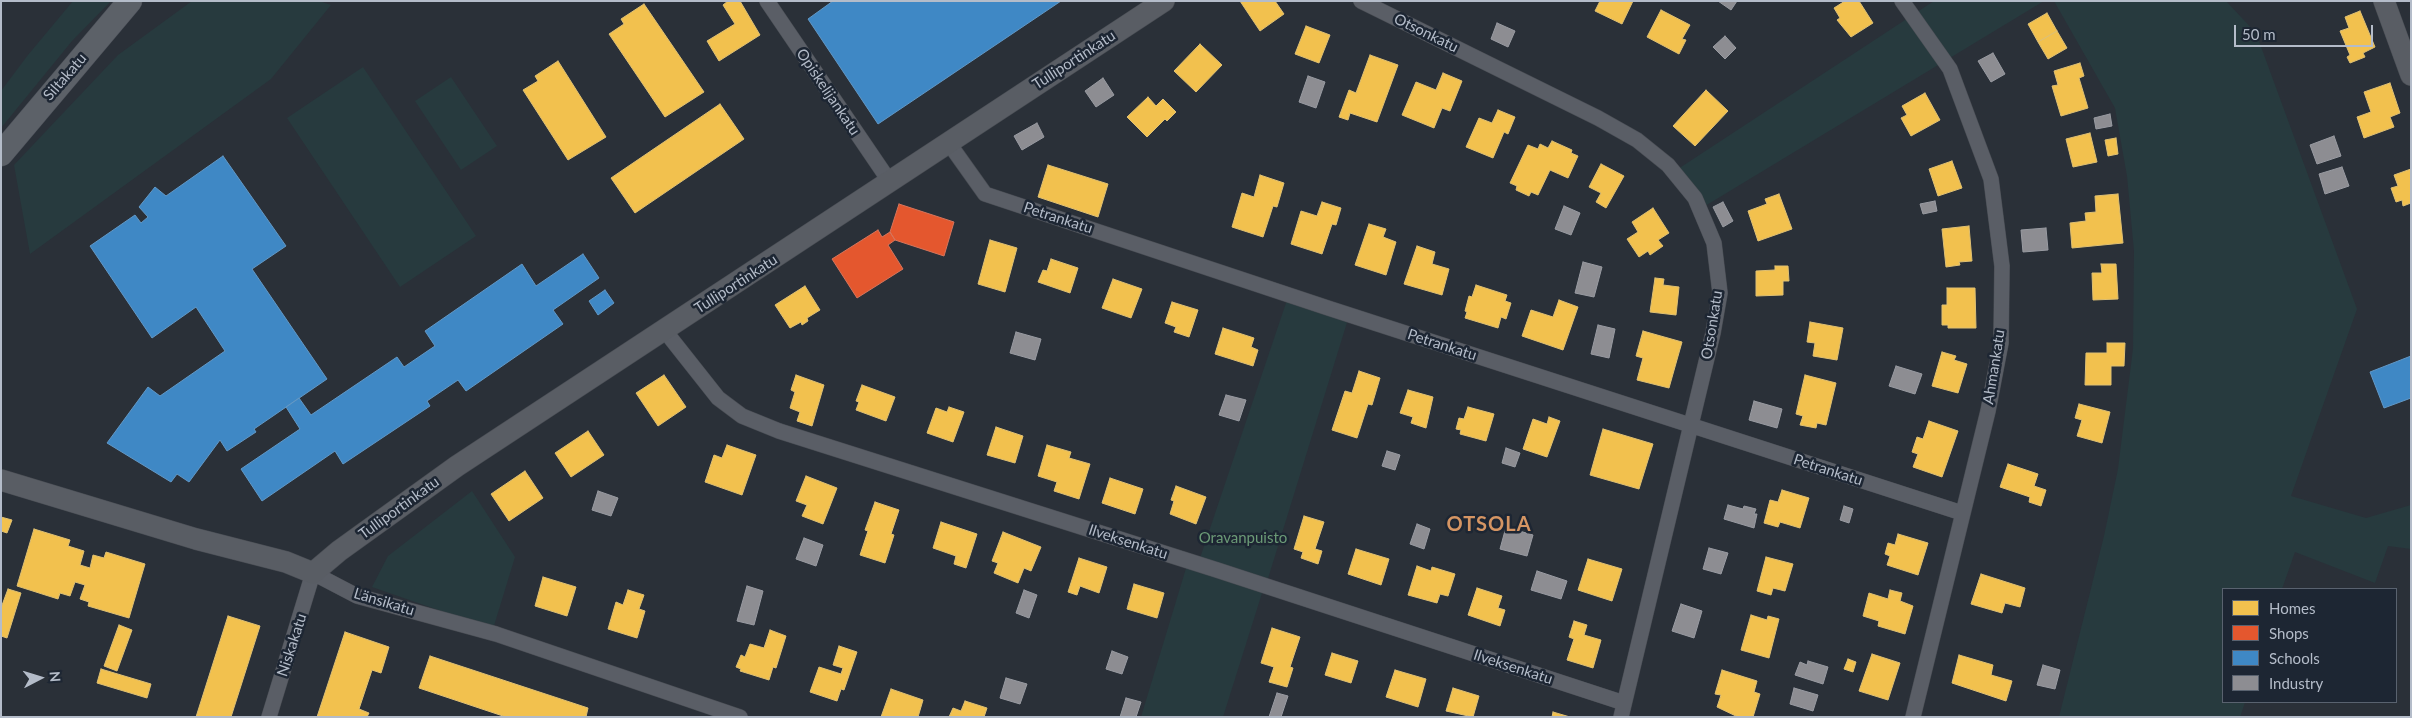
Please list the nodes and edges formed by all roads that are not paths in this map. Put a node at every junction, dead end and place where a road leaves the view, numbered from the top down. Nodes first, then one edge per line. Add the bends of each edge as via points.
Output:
1 (130, 1) edge
2 (767, 1) edge
3 (1164, 1) edge
4 (1361, 1) edge
5 (1902, 1) edge
6 (2384, 1) edge
7 (2409, 66) edge
8 (948, 142) junction
9 (1, 154) edge
10 (890, 182) junction
11 (665, 331) junction
12 (1690, 425) junction
13 (1, 480) edge
14 (1962, 513) junction
15 (313, 573) junction
16 (1623, 710) edge
17 (722, 714) edge
18 (269, 717) edge
19 (740, 717) edge
20 (1913, 717) edge

1 - 9 main road, Siltakatu
2 - 10 street, Opiskelijankatu
3 - 8 street, Tulliportinkatu
4 - 12 street, Otsonkatu via 1638,140 1668,165 1695,198 1714,243 1720,293
5 - 14 street, Ahmankatu via 1950,69 1991,179 2002,266 2001,343 1988,411
6 - 7 street
8 - 10 street, Tulliportinkatu
8 - 12 street, Petrankatu via 986,194
10 - 11 street, Tulliportinkatu
11 - 15 street, Tulliportinkatu via 456,466
11 - 16 street, Ilveksenkatu via 718,398 742,416 779,431 1217,570
12 - 14 street, Petrankatu
12 - 16 street, Otsonkatu
13 - 15 street, Länsikatu via 196,539 286,562
14 - 20 street, Ahmankatu
15 - 17 street, Länsikatu via 357,596 496,634
15 - 18 street, Niskakatu
17 - 19 street, Länsikatu

